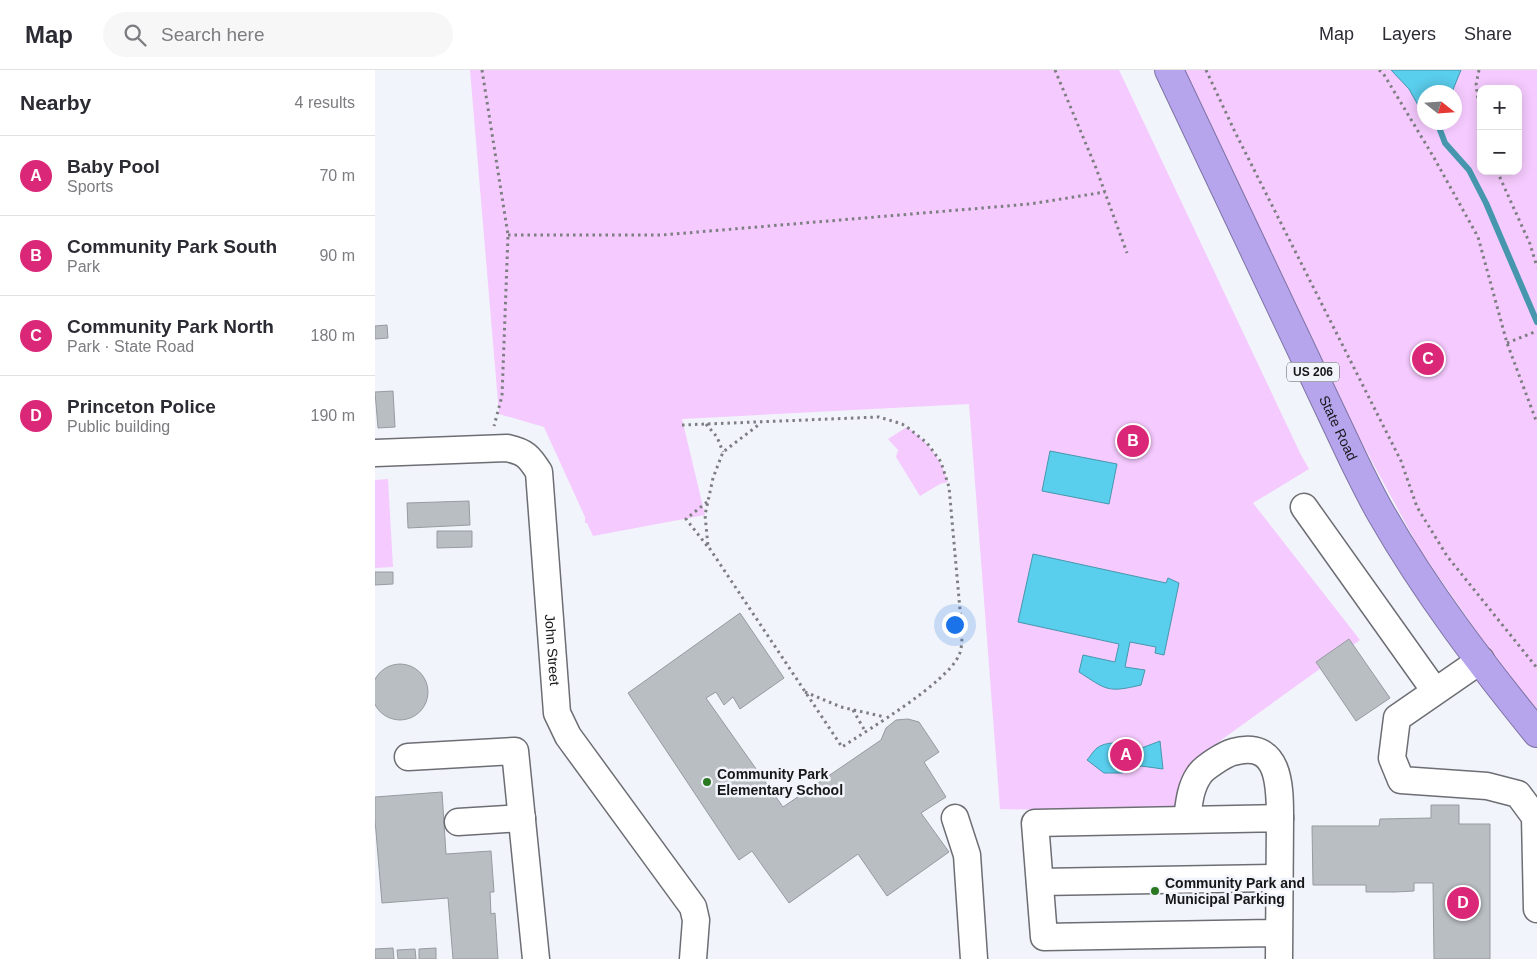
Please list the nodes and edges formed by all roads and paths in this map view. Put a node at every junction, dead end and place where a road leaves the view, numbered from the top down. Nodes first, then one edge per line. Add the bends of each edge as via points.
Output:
1 (482, 70) edge
2 (1055, 70) edge
3 (1169, 70) edge
4 (1206, 70) edge
5 (1379, 70) edge
6 (1479, 70) edge
7 (1477, 92) edge
8 (1499, 175) edge
9 (1105, 192) junction
10 (508, 235) junction
11 (1127, 253) dead end
12 (1537, 267) edge
13 (1537, 331) edge
14 (1507, 343) junction
15 (706, 423) junction
16 (761, 423) junction
17 (1537, 423) edge
18 (683, 424) dead end
19 (488, 449) junction
20 (723, 452) junction
21 (375, 453) edge
22 (708, 501) junction
23 (1303, 507) dead end
24 (711, 552) junction
25 (1481, 660) junction
26 (1537, 668) edge
27 (1435, 691) junction
28 (805, 692) junction
29 (852, 709) junction
30 (886, 717) junction
31 (865, 731) junction
32 (1537, 733) edge
33 (408, 757) dead end
34 (522, 818) junction
35 (955, 818) dead end
36 (1280, 818) junction
37 (1187, 819) junction
38 (458, 822) dead end
39 (1279, 878) junction
40 (1040, 882) junction
41 (1537, 909) edge
42 (1279, 933) junction
43 (1045, 948) edge
44 (537, 959) edge
45 (693, 959) edge
46 (975, 959) edge
47 (1279, 959) edge

1 - 10 path
2 - 9 path
3 - 25 highway, State Road / US 206 via 1382,515 1426,585
4 - 26 path via 1401,461 1417,507 1447,556
5 - 14 path via 1433,156 1478,237
6 - 7 path
8 - 12 path
9 - 10 path via 1030,204 662,235
9 - 11 path
10 - 19 path via 501,396
13 - 14 path
14 - 17 path
15 - 16 path via 753,420
15 - 18 path
15 - 20 path
16 - 20 path
16 - 30 path via 879,417 907,427 927,443 941,462 949,487 963,632 959,655 932,686
19 - 21 street, John Street
19 - 45 street, John Street via 518,450 530,457 539,472 557,714 568,736 693,907 696,920
20 - 22 path
22 - 24 path via 705,515
22 - 24 path via 686,519
23 - 27 street
24 - 28 path
25 - 27 street
25 - 32 highway, State Road / US 206
27 - 41 street via 1397,718 1392,758 1401,780 1487,786 1519,794 1535,816
28 - 29 path
28 - 31 path via 842,747
29 - 30 path
29 - 31 path
30 - 31 path
33 - 34 street via 515,751
34 - 38 street
34 - 44 street
35 - 46 street via 967,855
36 - 37 street
36 - 37 street via 1280,786 1271,762 1260,752 1247,748 1227,754 1199,774 1190,795
36 - 39 street
37 - 40 street via 1035,823
39 - 40 street
39 - 42 street
40 - 43 street
42 - 43 street
42 - 47 street

